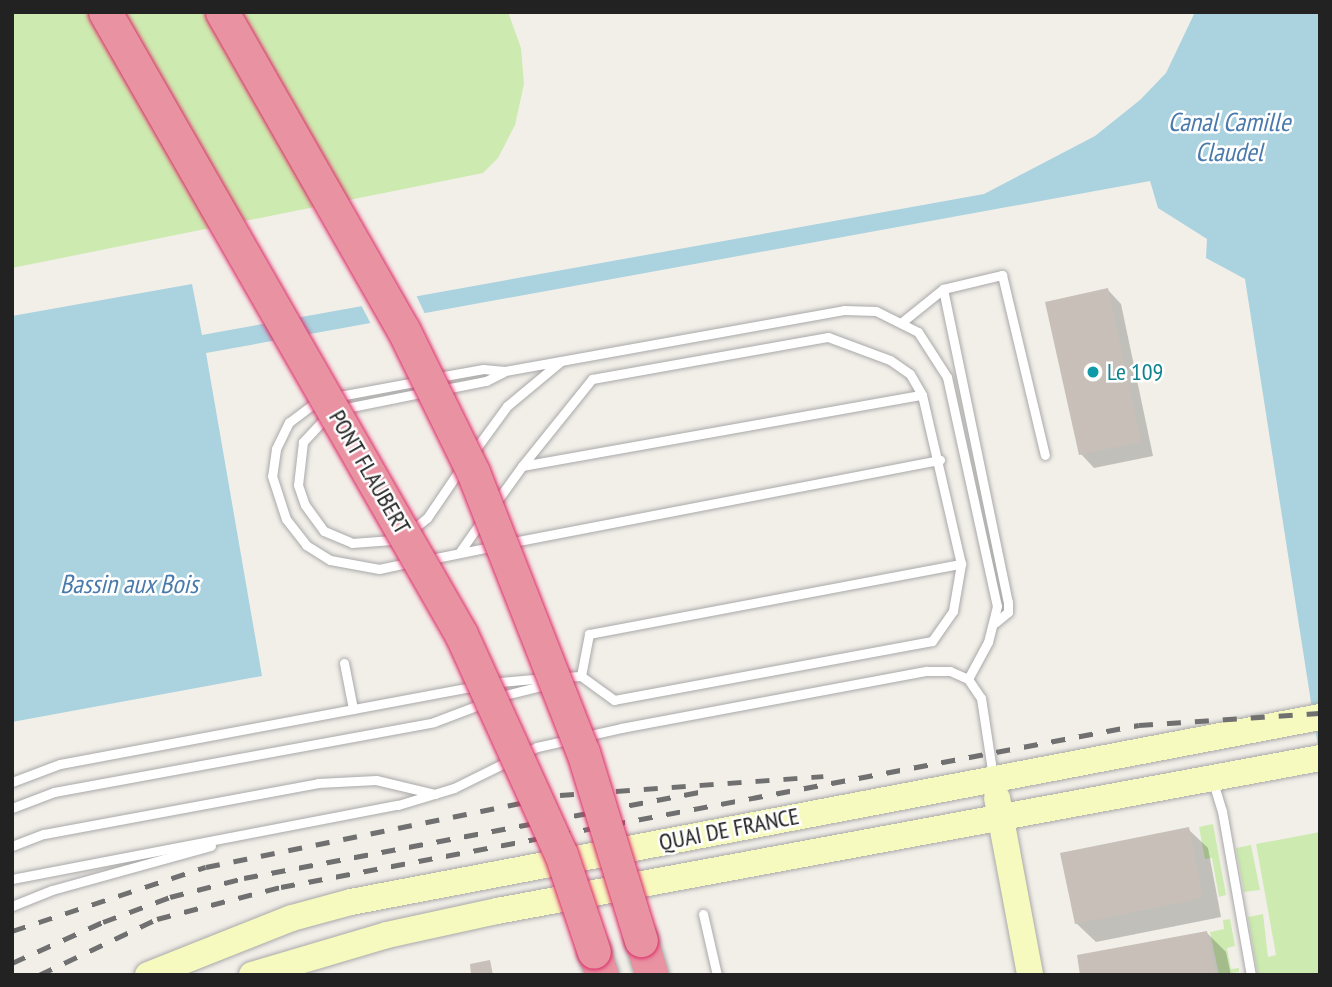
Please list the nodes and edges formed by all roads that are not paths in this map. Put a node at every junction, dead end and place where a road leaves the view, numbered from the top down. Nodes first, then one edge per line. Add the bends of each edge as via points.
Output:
1 (106, 12) edge
2 (222, 12) edge
3 (943, 289) junction
4 (902, 322) junction
5 (561, 360) junction
6 (505, 371) junction
7 (922, 395) junction
8 (1045, 455) dead end
9 (940, 460) junction
10 (522, 466) junction
11 (459, 552) junction
12 (961, 565) junction
13 (994, 624) junction
14 (344, 663) dead end
15 (582, 676) junction
16 (968, 679) junction
17 (353, 709) junction
18 (1320, 717) edge
19 (1320, 758) edge
20 (1212, 777) junction
21 (994, 779) junction
22 (12, 782) edge
23 (436, 794) junction
24 (12, 808) edge
25 (1000, 816) junction
26 (243, 837) junction
27 (12, 846) edge
28 (12, 879) edge
29 (12, 906) edge
30 (703, 914) dead end
31 (292, 918) junction
32 (304, 966) edge
33 (599, 968) edge
34 (148, 975) edge
35 (252, 975) edge
36 (652, 975) edge
37 (717, 975) edge
38 (1030, 975) edge
39 (1251, 975) edge

1 - 33 highway, PONT FLAUBERT, bridge via 461,634 561,854
2 - 36 highway, bridge via 403,329 473,472 583,752
3 - 4 lane
3 - 8 lane via 1002,275
3 - 13 lane via 1008,602 1008,612
4 - 5 lane via 876,311 844,310
4 - 13 lane via 926,341 947,377 998,606
5 - 6 lane
5 - 6 lane via 507,406 427,518 412,530 392,540 352,543 324,531 313,518 301,495 296,469 303,442 321,419 340,409 486,381
6 - 11 lane via 484,369 316,400 289,422 276,449 272,476 280,508 306,545 330,559 379,569
7 - 9 lane
7 - 10 lane
7 - 10 lane via 910,374 890,360 828,337 592,379
9 - 11 lane
9 - 12 lane
10 - 11 lane
12 - 15 lane via 589,634
12 - 15 lane via 953,611 932,641 614,700
13 - 16 lane
14 - 17 lane
15 - 17 lane via 501,681
15 - 24 lane via 505,695 434,722 54,792
16 - 21 lane via 981,698
16 - 23 lane via 950,671 927,671 621,728 537,747
17 - 22 lane via 60,764
18 - 21 main road, QUAI DE FRANCE
19 - 20 main road, QUAI DE FRANCE
20 - 25 main road, QUAI DE FRANCE
20 - 39 lane
21 - 25 main road
21 - 31 main road, QUAI DE FRANCE via 391,894
23 - 26 lane
23 - 27 lane via 376,780 317,783 44,834
25 - 32 main road, QUAI DE FRANCE via 523,905
25 - 38 main road
26 - 28 lane via 92,860
26 - 29 lane via 52,890
30 - 37 lane
31 - 32 main road
31 - 34 main road, QUAI DE FRANCE
32 - 35 main road, QUAI DE FRANCE

